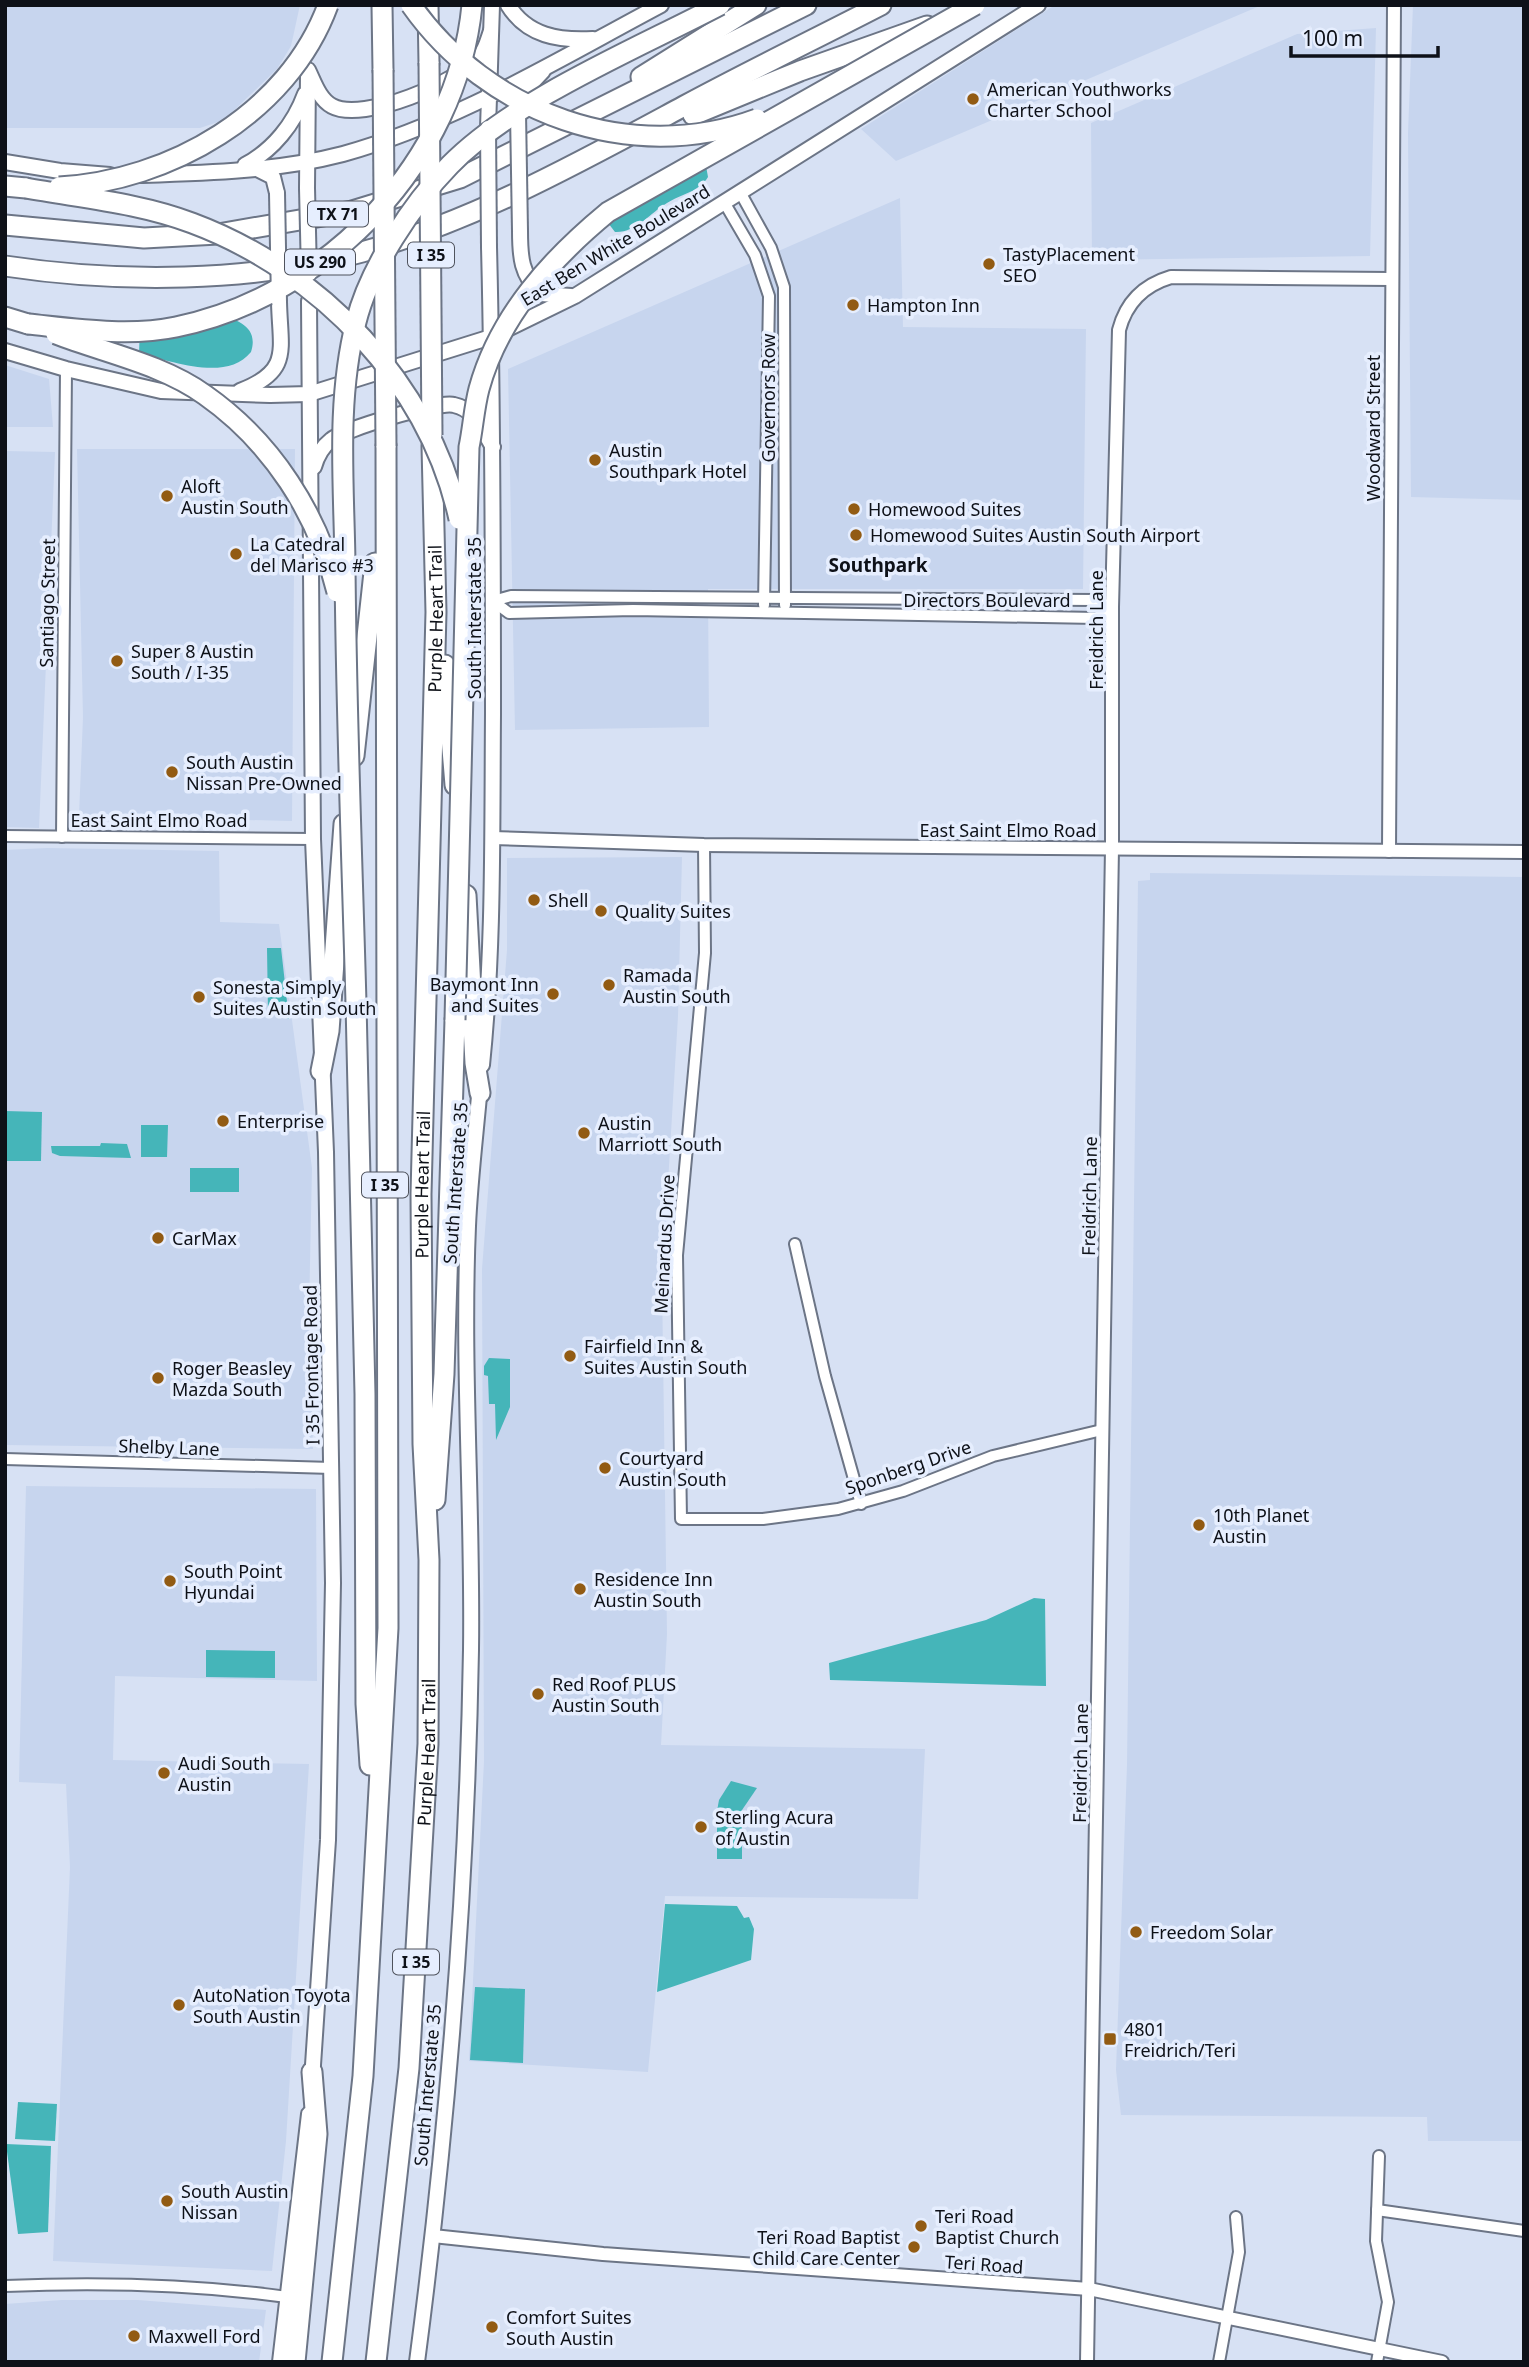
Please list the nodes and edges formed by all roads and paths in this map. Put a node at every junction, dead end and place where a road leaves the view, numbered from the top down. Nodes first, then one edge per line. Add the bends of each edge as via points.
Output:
1 (316, 5) edge
2 (328, 5) edge
3 (382, 5) edge
4 (411, 5) edge
5 (428, 5) edge
6 (472, 5) edge
7 (492, 5) edge
8 (508, 5) edge
9 (661, 5) edge
10 (720, 5) edge
11 (756, 5) edge
12 (806, 5) edge
13 (881, 5) edge
14 (975, 5) edge
15 (984, 5) edge
16 (1038, 5) edge
17 (1394, 5) edge
18 (491, 31) junction
19 (598, 39) junction
20 (548, 65) junction
21 (308, 70) junction
22 (308, 86) junction
23 (489, 94) junction
24 (794, 105) junction
25 (597, 109) junction
26 (307, 161) junction
27 (582, 161) junction
28 (5, 162) edge
29 (254, 167) junction
30 (237, 169) junction
31 (5, 186) edge
32 (26, 188) junction
33 (740, 192) junction
34 (724, 202) junction
35 (5, 216) edge
36 (5, 225) edge
37 (61, 231) junction
38 (5, 266) edge
39 (1391, 279) junction
40 (575, 296) junction
41 (5, 317) edge
42 (28, 324) junction
43 (491, 337) junction
44 (5, 351) edge
45 (66, 369) junction
46 (309, 394) junction
47 (229, 395) junction
48 (494, 448) junction
49 (312, 475) junction
50 (385, 507) junction
51 (465, 544) junction
52 (633, 595) junction
53 (765, 598) junction
54 (785, 598) junction
55 (493, 601) junction
56 (1112, 607) junction
57 (633, 610) junction
58 (436, 612) junction
59 (764, 614) junction
60 (785, 614) junction
61 (344, 617) junction
62 (5, 836) edge
63 (62, 837) junction
64 (492, 838) junction
65 (313, 839) junction
66 (704, 845) junction
67 (1112, 848) junction
68 (1389, 851) junction
69 (1524, 852) edge
70 (321, 1071) junction
71 (480, 1093) junction
72 (795, 1244) dead end
73 (1102, 1430) junction
74 (5, 1459) edge
75 (332, 1468) junction
76 (861, 1504) junction
77 (681, 1519) joint
78 (429, 1560) junction
79 (376, 1862) junction
80 (313, 2073) junction
81 (1379, 2156) dead end
82 (1377, 2210) junction
83 (1237, 2217) dead end
84 (1524, 2231) edge
85 (433, 2236) junction
86 (5, 2286) edge
87 (1089, 2289) junction
88 (288, 2297) junction
89 (1225, 2316) junction
90 (1379, 2348) junction
91 (279, 2362) edge
92 (295, 2362) edge
93 (332, 2362) edge
94 (376, 2362) edge
95 (418, 2362) edge
96 (1087, 2362) edge
97 (1219, 2362) edge
98 (1377, 2362) edge
99 (1442, 2362) edge

1 - 21 main road
2 - 32 highway, bridge via 301,55 275,86 219,136 186,155 110,182
3 - 50 highway, Purple Heart Trail / I 35, bridge
4 - 24 highway, bridge via 449,52 482,79 522,104 593,130 654,136 712,130
5 - 58 highway, Purple Heart Trail / I 35, bridge
6 - 42 highway, US 290, bridge via 453,86 435,129 398,187 354,235 315,266 229,313 174,328 116,331
7 - 18 main road, South Interstate 35
8 - 19 main road via 522,23 550,37
9 - 19 main road
10 - 61 highway, bridge via 537,101 484,136 450,165 395,236 356,318 348,363 342,414
11 - 25 highway via 672,55
12 - 25 highway, TX 71
13 - 27 highway, TX 71
14 - 24 highway, bridge
15 - 27 highway via 789,75
16 - 33 main road, East Ben White Boulevard
17 - 39 street, Woodward Street
18 - 21 main road via 486,48 470,65 408,100 360,110 340,109 328,104
18 - 23 main road, South Interstate 35
19 - 20 main road
20 - 23 main road
20 - 40 main road, bridge via 528,87 518,113 520,259 530,284 541,294
21 - 22 main road
22 - 26 main road
22 - 30 main road via 285,131 256,159
23 - 26 main road via 403,133
23 - 43 main road, South Interstate 35, bridge
24 - 51 highway, bridge via 608,212 569,244 538,279 491,354 479,390 470,447
25 - 37 highway, TX 71 via 460,178 352,211 218,234 144,238
26 - 29 main road
26 - 46 main road, bridge
27 - 38 highway, TX 71 via 412,237 359,253 220,274 144,278
28 - 30 main road via 126,176
29 - 30 main road
29 - 47 main road, bridge via 273,177 277,193 278,364 260,383
31 - 32 highway
32 - 51 highway, bridge via 141,208 192,223 252,251 323,300 365,340 434,440 452,486
33 - 34 main road, East Ben White Boulevard
33 - 54 street, Governors Row via 771,248 784,287
34 - 40 main road, East Ben White Boulevard
34 - 53 street, Governors Row via 755,255 769,296
35 - 37 highway
36 - 37 highway, TX 71
39 - 56 street, Freidrich Lane via 1178,276 1150,286 1132,302 1118,339
39 - 68 street, Woodward Street
40 - 43 main road, East Ben White Boulevard
41 - 42 highway, US 290
42 - 61 highway, bridge via 171,377 204,394 236,421 295,490 316,528
43 - 46 main road, East Ben White Boulevard
43 - 48 main road, South Interstate 35
44 - 45 main road, East Ben White Boulevard
45 - 47 main road, East Ben White Boulevard via 161,391
45 - 63 street, Santiago Street
46 - 47 main road, East Ben White Boulevard
46 - 49 main road
48 - 49 main road via 477,419 465,409 442,404 339,434 324,446
48 - 55 main road, South Interstate 35
49 - 65 main road
50 - 70 highway via 344,821 329,1031
50 - 79 highway, Purple Heart Trail / I 35 via 388,1628
51 - 78 highway, bridge via 444,1374
52 - 53 street, Directors Boulevard
52 - 55 street, Directors Boulevard via 511,596
52 - 57 street
53 - 54 street, Directors Boulevard
53 - 59 street, Governors Row
54 - 56 street, Directors Boulevard via 1095,600
54 - 60 street, Governors Row
55 - 57 street, Directors Boulevard via 509,613
55 - 64 main road, South Interstate 35
56 - 60 street, Directors Boulevard via 1096,618
56 - 67 street, Freidrich Lane
57 - 59 street, Directors Boulevard
58 - 71 highway via 465,883
58 - 78 highway, Purple Heart Trail / I 35 via 421,1194
59 - 60 street, Directors Boulevard
61 - 79 highway, bridge via 365,1394 366,1704
62 - 63 street, East Saint Elmo Road
63 - 65 street, East Saint Elmo Road
64 - 66 street, East Saint Elmo Road
64 - 71 main road, South Interstate 35 via 491,979
65 - 70 main road
66 - 67 street, East Saint Elmo Road
66 - 77 street, Meinardus Drive via 705,953 677,1255
67 - 68 street, East Saint Elmo Road
67 - 73 street, Freidrich Lane
68 - 69 street, East Saint Elmo Road
70 - 75 main road, I 35 Frontage Road
71 - 85 main road, South Interstate 35 via 468,1226 468,1807
72 - 76 street
73 - 76 street, Sponberg Drive via 993,1456
73 - 87 street, Freidrich Lane
74 - 75 street, Shelby Lane
75 - 80 main road, I 35 Frontage Road via 326,1899
76 - 77 street, Sponberg Drive via 780,1518
78 - 94 highway, Purple Heart Trail / I 35 via 428,1744 409,2067
79 - 93 highway, Purple Heart Trail / I 35 via 363,2076
80 - 88 main road
80 - 92 highway via 317,2134
81 - 82 street
82 - 84 street
82 - 90 street via 1376,2241 1388,2302
83 - 89 street via 1239,2252
85 - 87 street, Teri Road via 603,2254
85 - 95 main road, South Interstate 35
86 - 88 street via 165,2284
87 - 89 street, Teri Road
87 - 96 street, Freidrich Lane
88 - 91 main road
89 - 90 street, Teri Road
89 - 97 street
90 - 98 street
90 - 99 street, Teri Road

